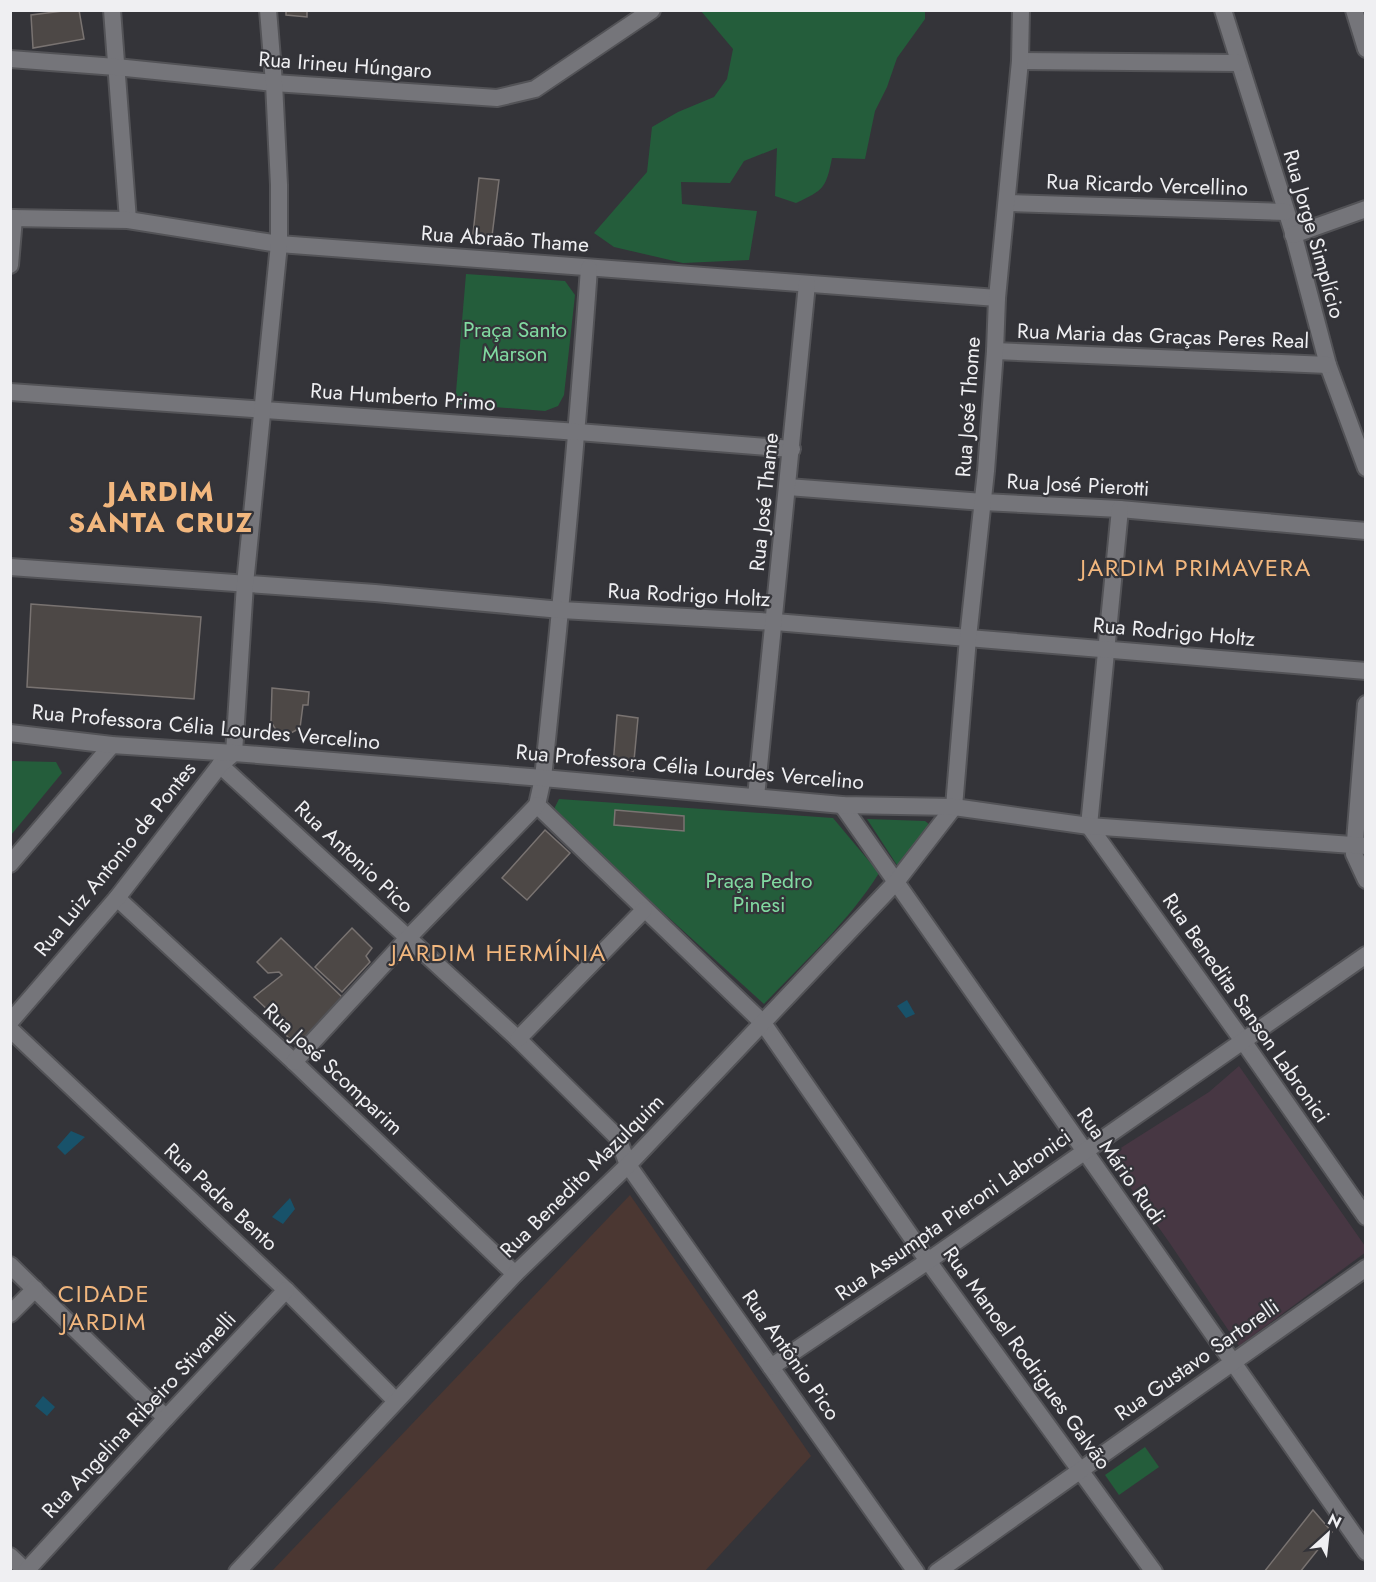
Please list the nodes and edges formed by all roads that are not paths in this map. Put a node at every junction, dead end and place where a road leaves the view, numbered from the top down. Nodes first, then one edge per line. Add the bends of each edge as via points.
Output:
1 (112, 10) edge
2 (268, 10) edge
3 (652, 10) edge
4 (1021, 10) edge
5 (1223, 10) edge
6 (1354, 10) edge
7 (1365, 49) edge
8 (10, 58) edge
9 (1020, 61) junction
10 (1239, 63) junction
11 (116, 67) junction
12 (274, 83) junction
13 (1007, 203) junction
14 (1365, 209) edge
15 (1286, 212) junction
16 (12, 218) edge
17 (128, 220) junction
18 (1293, 235) junction
19 (279, 244) junction
20 (10, 265) edge
21 (589, 268) junction
22 (807, 284) junction
23 (997, 298) junction
24 (996, 351) junction
25 (1328, 365) junction
26 (10, 392) edge
27 (261, 410) junction
28 (578, 432) junction
29 (792, 449) junction
30 (1365, 468) edge
31 (788, 487) junction
32 (983, 502) junction
33 (1120, 509) junction
34 (1365, 531) edge
35 (10, 567) edge
36 (245, 584) junction
37 (561, 610) junction
38 (775, 622) junction
39 (968, 638) junction
40 (1106, 649) junction
41 (1365, 670) edge
42 (1365, 704) edge
43 (10, 734) edge
44 (112, 746) junction
45 (234, 753) junction
46 (220, 765) junction
47 (543, 778) junction
48 (756, 797) junction
49 (842, 804) junction
50 (537, 805) junction
51 (954, 807) junction
52 (1089, 826) junction
53 (1360, 846) edge
54 (10, 864) edge
55 (1365, 880) edge
56 (896, 882) junction
57 (117, 898) junction
58 (644, 910) junction
59 (408, 938) junction
60 (1365, 955) edge
61 (10, 1022) edge
62 (763, 1023) junction
63 (10, 1029) edge
64 (518, 1040) junction
65 (1244, 1041) junction
66 (294, 1062) junction
67 (1084, 1152) junction
68 (628, 1165) junction
69 (1365, 1217) edge
70 (928, 1261) junction
71 (10, 1265) edge
72 (1365, 1268) edge
73 (515, 1274) junction
74 (35, 1289) junction
75 (286, 1290) junction
76 (10, 1314) edge
77 (1233, 1362) junction
78 (771, 1367) junction
79 (396, 1401) junction
80 (166, 1418) junction
81 (1081, 1470) junction
82 (1365, 1552) edge
83 (10, 1556) edge
84 (27, 1571) edge
85 (237, 1572) edge
86 (916, 1572) edge
87 (937, 1572) edge
88 (1154, 1572) edge

1 - 11 street
2 - 12 street
3 - 12 street, Rua Irineu Húngaro via 535,89 498,98
4 - 9 street, Rua José Thome
5 - 10 street, Rua Jorge Simplício
6 - 7 street
8 - 11 street, Rua Irineu Húngaro
9 - 10 street
9 - 13 street, Rua José Thome
10 - 15 street, Rua Jorge Simplício
11 - 12 street, Rua Irineu Húngaro
11 - 17 street
12 - 19 street
13 - 15 street, Rua Ricardo Vercellino
13 - 23 street, Rua José Thome
14 - 18 street
15 - 18 street, Rua Jorge Simplício
16 - 17 street, Rua Abraão Thame
16 - 20 street
17 - 19 street, Rua Abraão Thame
18 - 25 street, Rua Jorge Simplício
19 - 21 street, Rua Abraão Thame
19 - 27 street
21 - 22 street, Rua Abraão Thame
21 - 28 street
22 - 23 street, Rua Abraão Thame
22 - 29 street, Rua José Thame
23 - 24 street, Rua José Thome
24 - 25 street, Rua Maria das Graças Peres Real
24 - 32 street, Rua José Thome
25 - 30 street, Rua Jorge Simplício
26 - 27 street, Rua Humberto Primo
27 - 28 street, Rua Humberto Primo
27 - 36 street
28 - 29 street, Rua Humberto Primo
28 - 37 street
29 - 31 street, Rua José Thame
31 - 32 street, Rua José Pierotti
31 - 38 street, Rua José Thame
32 - 33 street, Rua José Pierotti
32 - 39 street, Rua José Thome
33 - 34 street, Rua José Pierotti
33 - 40 street
35 - 36 street, Rua Rodrigo Holtz
36 - 37 street, Rua Rodrigo Holtz
36 - 45 street
37 - 38 street, Rua Rodrigo Holtz
37 - 47 street
38 - 39 street, Rua Rodrigo Holtz
38 - 48 street, Rua José Thame
39 - 40 street, Rua Rodrigo Holtz
39 - 51 street, Rua José Thome
40 - 41 street, Rua Rodrigo Holtz
40 - 52 street
42 - 53 street
43 - 44 street, Rua Professora Célia Lourdes Vercelino
44 - 45 street, Rua Professora Célia Lourdes Vercelino
44 - 54 street
45 - 46 street, Rua Luiz Antonio de Pontes
45 - 47 street, Rua Professora Célia Lourdes Vercelino
46 - 57 street, Rua Luiz Antonio de Pontes
46 - 59 street, Rua Antonio Pico
47 - 48 street, Rua Professora Célia Lourdes Vercelino
47 - 50 street
48 - 49 street, Rua Professora Célia Lourdes Vercelino
49 - 51 street, Rua Professora Célia Lourdes Vercelino
49 - 56 street, Rua Mário Rudi
50 - 58 street
50 - 59 street
51 - 52 street, Rua Professora Célia Lourdes Vercelino
51 - 56 street, Rua Benedito Mazulquim
52 - 53 street, Rua Professora Célia Lourdes Vercelino
52 - 65 street, Rua Benedita Sanson Labronici
53 - 55 street via 1354,854
56 - 62 street, Rua Benedito Mazulquim
56 - 67 street, Rua Mário Rudi
57 - 61 street, Rua Luiz Antonio de Pontes
57 - 66 street, Rua José Scomparim
58 - 62 street
58 - 64 street
59 - 64 street, Rua Antonio Pico
59 - 66 street
60 - 65 street, Rua Assumpta Pieroni Labronici
62 - 68 street, Rua Benedito Mazulquim
62 - 70 street, Rua Manoel Rodrigues Galvão
63 - 75 street, Rua Padre Bento
64 - 68 street, Rua Antonio Pico via 618,1138
65 - 67 street, Rua Assumpta Pieroni Labronici
65 - 69 street, Rua Benedita Sanson Labronici
66 - 73 street, Rua José Scomparim
67 - 70 street, Rua Assumpta Pieroni Labronici
67 - 77 street, Rua Mário Rudi
68 - 73 street, Rua Benedito Mazulquim
68 - 78 street, Rua Antônio Pico
70 - 78 street, Rua Assumpta Pieroni Labronici
70 - 81 street, Rua Manoel Rodrigues Galvão
71 - 74 street
72 - 77 street, Rua Gustavo Sartorelli
73 - 79 street, Rua Benedito Mazulquim
74 - 76 street
74 - 80 street
75 - 79 street, Rua Padre Bento
75 - 80 street, Rua Angelina Ribeiro Stivanelli
77 - 81 street, Rua Gustavo Sartorelli
77 - 82 street, Rua Mário Rudi
78 - 86 street, Rua Antônio Pico
79 - 85 street, Rua Benedito Mazulquim
80 - 84 street, Rua Angelina Ribeiro Stivanelli
81 - 87 street, Rua Gustavo Sartorelli
81 - 88 street, Rua Manoel Rodrigues Galvão
83 - 84 street

